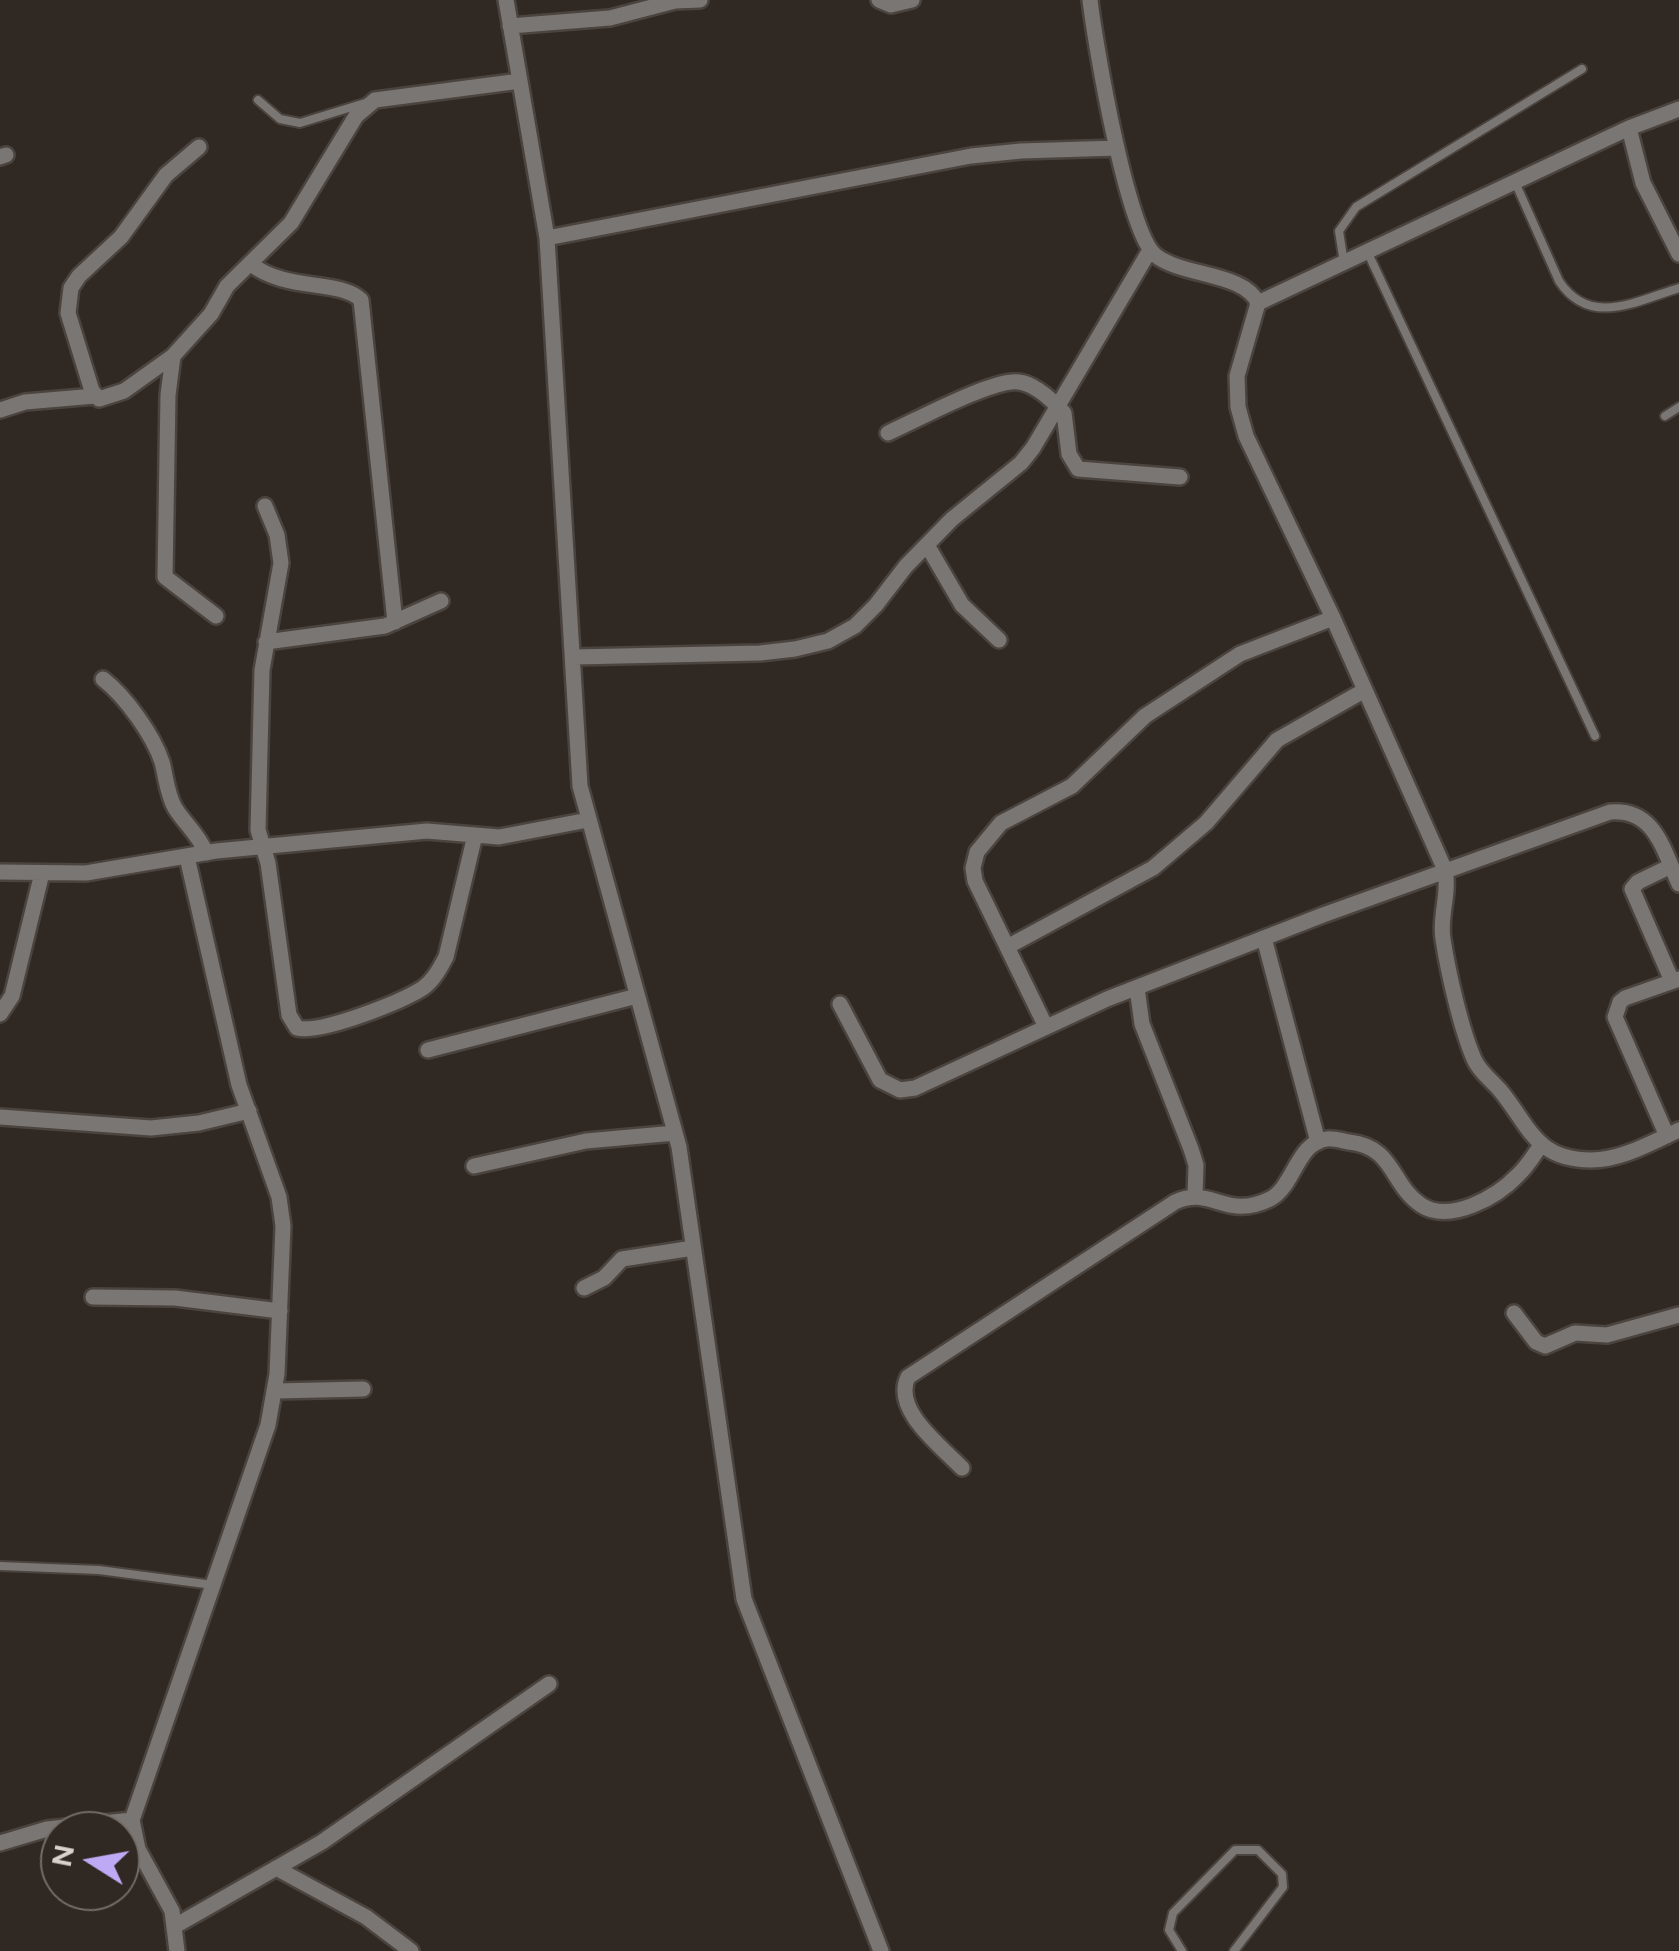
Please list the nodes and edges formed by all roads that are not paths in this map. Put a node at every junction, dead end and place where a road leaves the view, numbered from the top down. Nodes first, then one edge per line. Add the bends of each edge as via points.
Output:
1 (506, 0) edge
2 (700, 0) edge
3 (879, 0) edge
4 (912, 0) edge
5 (1090, 0) edge
6 (510, 26) junction
7 (1582, 69) dead end
8 (520, 81) junction
9 (258, 100) dead end
10 (374, 100) junction
11 (1679, 109) edge
12 (1629, 128) junction
13 (198, 147) dead end
14 (1117, 148) junction
15 (1515, 182) junction
16 (547, 238) junction
17 (1150, 250) junction
18 (1367, 252) junction
19 (1679, 254) edge
20 (1344, 263) junction
21 (251, 264) junction
22 (1679, 288) edge
23 (1258, 303) junction
24 (173, 356) junction
25 (95, 396) junction
26 (1679, 407) edge
27 (1059, 408) junction
28 (0, 410) edge
29 (1665, 416) dead end
30 (888, 433) dead end
31 (1180, 477) dead end
32 (264, 506) dead end
33 (926, 544) junction
34 (441, 601) dead end
35 (216, 616) dead end
36 (1333, 618) junction
37 (395, 622) junction
38 (1000, 640) dead end
39 (266, 642) junction
40 (574, 657) junction
41 (103, 679) dead end
42 (1365, 690) junction
43 (1595, 736) dead end
44 (588, 820) junction
45 (475, 836) junction
46 (261, 847) junction
47 (206, 853) junction
48 (187, 858) junction
49 (1670, 866) junction
50 (1445, 870) junction
51 (0, 872) edge
52 (42, 873) junction
53 (1679, 884) edge
54 (1264, 938) junction
55 (1006, 946) junction
56 (1675, 980) edge
57 (1137, 988) junction
58 (637, 996) junction
59 (840, 1004) dead end
60 (0, 1014) edge
61 (1046, 1027) junction
62 (428, 1050) dead end
63 (249, 1111) junction
64 (0, 1116) edge
65 (675, 1133) junction
66 (1673, 1133) edge
67 (1318, 1142) junction
68 (1541, 1145) junction
69 (474, 1166) dead end
70 (1195, 1196) junction
71 (694, 1248) junction
72 (584, 1288) dead end
73 (93, 1297) dead end
74 (280, 1311) junction
75 (1514, 1314) dead end
76 (1679, 1315) edge
77 (364, 1390) dead end
78 (276, 1392) junction
79 (962, 1468) dead end
80 (0, 1566) edge
81 (213, 1585) junction
82 (549, 1684) dead end
83 (135, 1811) edge
84 (40, 1831) edge
85 (0, 1843) edge
86 (140, 1854) edge
87 (276, 1868) junction
88 (175, 1926) junction
89 (177, 1951) edge
90 (411, 1951) edge
91 (881, 1951) edge
92 (1182, 1951) edge
93 (1234, 1951) edge

1 - 6 street
2 - 6 street via 610,18
3 - 4 street
5 - 14 street
6 - 8 street
7 - 20 lane via 1356,206 1339,231
8 - 10 street
8 - 16 street
9 - 10 lane via 280,119 300,123
10 - 21 street via 356,116 291,224
11 - 12 street
12 - 15 street
12 - 19 street via 1643,183
13 - 25 street via 166,175 122,236 71,288 68,313
14 - 16 street via 971,156
14 - 17 street
15 - 18 street
15 - 22 lane via 1560,281 1583,305 1613,308
16 - 40 street
17 - 23 street via 1169,264 1246,288
17 - 27 street
18 - 20 street
18 - 43 lane
20 - 23 street
21 - 24 street
21 - 37 street via 279,281 349,291 361,300
23 - 36 street via 1237,376 1238,408
24 - 25 street via 124,391
24 - 35 street via 164,577
25 - 28 street
26 - 29 lane
27 - 30 street via 1032,386 1006,382
27 - 31 street via 1078,470
27 - 33 street via 1021,463
32 - 39 street via 281,563
33 - 38 street via 962,604
33 - 40 street via 855,626 828,640 760,654
34 - 37 street
36 - 42 street
36 - 55 street via 1240,654 1146,716 1072,786 1015,814 986,838 974,881
37 - 39 street
39 - 46 street
40 - 44 street via 580,786
41 - 47 street via 146,728 170,797
42 - 50 street
42 - 55 street via 1277,740 1206,823 1153,868
44 - 45 street
44 - 58 street
45 - 46 street via 427,832
45 - 46 street via 436,975 404,998 306,1030 288,1015
46 - 47 street
47 - 48 street
48 - 52 street
48 - 63 street
49 - 50 street via 1654,832 1628,810
49 - 53 street
49 - 56 street via 1632,889
50 - 54 street
50 - 68 street via 1443,941 1472,1055
51 - 52 street
52 - 60 street via 12,996
54 - 57 street
54 - 67 street
55 - 61 street
56 - 66 street via 1625,998 1615,1017
57 - 61 street
57 - 70 street via 1142,1024 1192,1148
58 - 62 street
58 - 65 street
59 - 61 street via 880,1080 900,1090
63 - 64 street via 151,1128
63 - 74 street via 280,1197
65 - 69 street via 586,1141
65 - 71 street
66 - 68 street via 1628,1153 1590,1160
67 - 68 street via 1376,1149 1416,1202 1436,1210 1479,1202 1518,1176
67 - 70 street via 1284,1188 1266,1200 1233,1208
70 - 79 street via 1175,1202 908,1376 905,1394 917,1422
71 - 72 street via 622,1259
71 - 91 street via 744,1600
73 - 74 street via 175,1298
74 - 78 street
75 - 76 street via 1546,1346 1574,1333 1607,1335
77 - 78 street
78 - 81 street
80 - 81 lane
81 - 83 street
82 - 87 street
84 - 85 street
86 - 88 street
87 - 88 street
87 - 90 street via 366,1916
88 - 89 street
92 - 93 lane via 1169,1930 1174,1913 1236,1850 1251,1848 1282,1874 1283,1887

